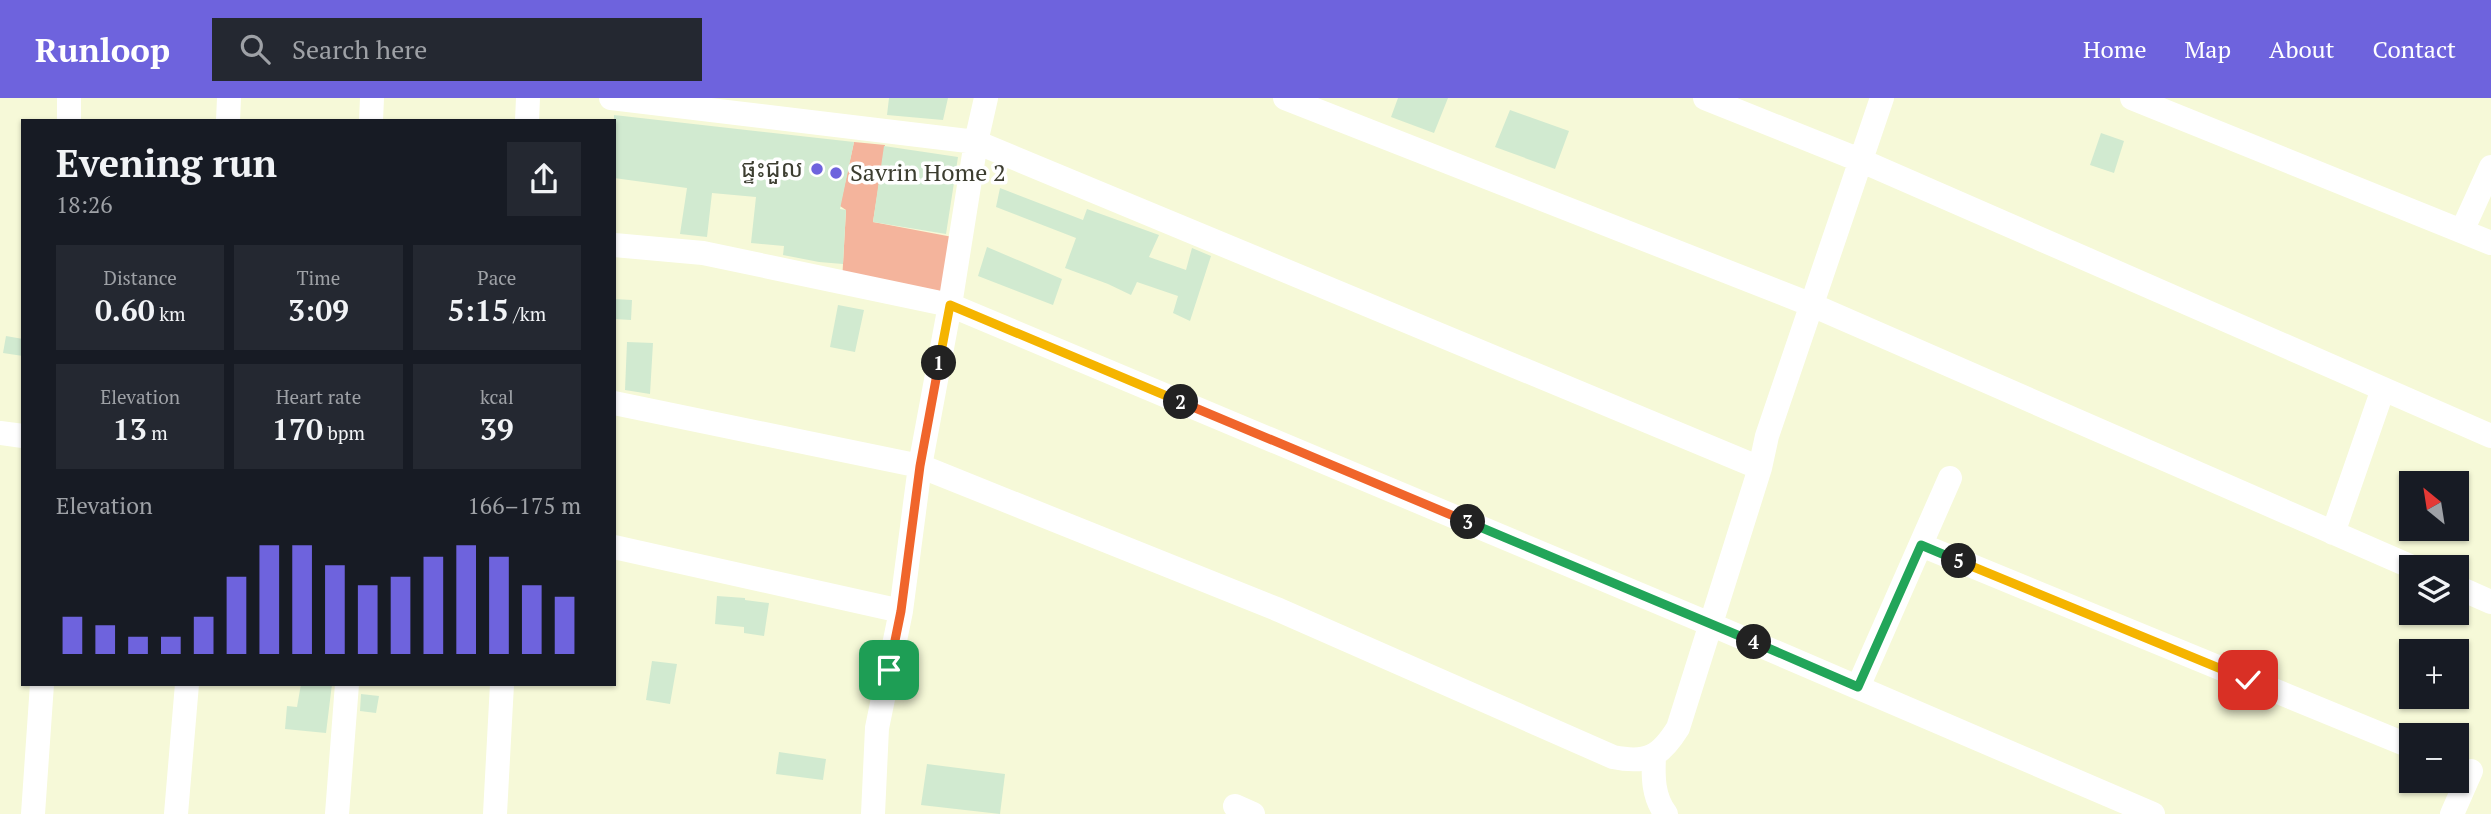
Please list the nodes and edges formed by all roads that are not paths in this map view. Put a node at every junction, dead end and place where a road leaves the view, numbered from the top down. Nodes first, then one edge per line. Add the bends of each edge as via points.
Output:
1 (69, 98) edge
2 (229, 98) edge
3 (372, 98) edge
4 (528, 98) edge
5 (611, 98) edge
6 (986, 98) edge
7 (1285, 98) edge
8 (1705, 98) edge
9 (1882, 98) edge
10 (2132, 98) edge
11 (69, 119) edge
12 (228, 119) edge
13 (371, 119) edge
14 (527, 119) edge
15 (976, 142) junction
16 (1862, 161) junction
17 (2491, 167) edge
18 (2462, 231) junction
19 (2491, 243) edge
20 (616, 245) edge
21 (950, 305) junction
22 (1812, 305) junction
23 (2384, 389) junction
24 (616, 403) edge
25 (0, 433) edge
26 (21, 436) edge
27 (2491, 436) edge
28 (920, 466) junction
29 (1760, 468) junction
30 (1950, 478) dead end
31 (2333, 533) junction
32 (1921, 545) junction
33 (616, 547) edge
34 (2399, 561) edge
35 (2469, 592) edge
36 (2491, 601) edge
37 (901, 611) junction
38 (1710, 624) junction
39 (43, 686) edge
40 (187, 686) edge
41 (347, 686) edge
42 (502, 686) edge
43 (1858, 687) junction
44 (2399, 742) edge
45 (1654, 756) junction
46 (2473, 772) edge
47 (33, 814) edge
48 (176, 814) edge
49 (337, 814) edge
50 (495, 814) edge
51 (873, 814) edge
52 (1667, 814) edge
53 (2154, 814) edge
54 (2452, 814) edge

1 - 11 street
2 - 12 street
3 - 13 street
4 - 14 street
5 - 15 street
6 - 15 street
7 - 22 street
8 - 16 street
9 - 16 street
10 - 18 street
15 - 21 street
15 - 29 street
16 - 22 street
16 - 23 street
17 - 18 street
18 - 19 street
20 - 21 street via 703,253
21 - 28 street
21 - 38 street
22 - 29 street
22 - 31 street
23 - 27 street
23 - 31 street
24 - 28 street
25 - 26 street
28 - 37 street
28 - 45 street via 1279,610 1613,757 1642,760
29 - 38 street
30 - 32 street
31 - 34 street
32 - 43 street
32 - 44 street
33 - 37 street
35 - 36 street
37 - 51 street via 877,728
38 - 43 street
38 - 45 street via 1678,728
39 - 47 street
40 - 48 street
41 - 49 street
42 - 50 street
43 - 53 street
45 - 52 street via 1655,789
46 - 54 street

